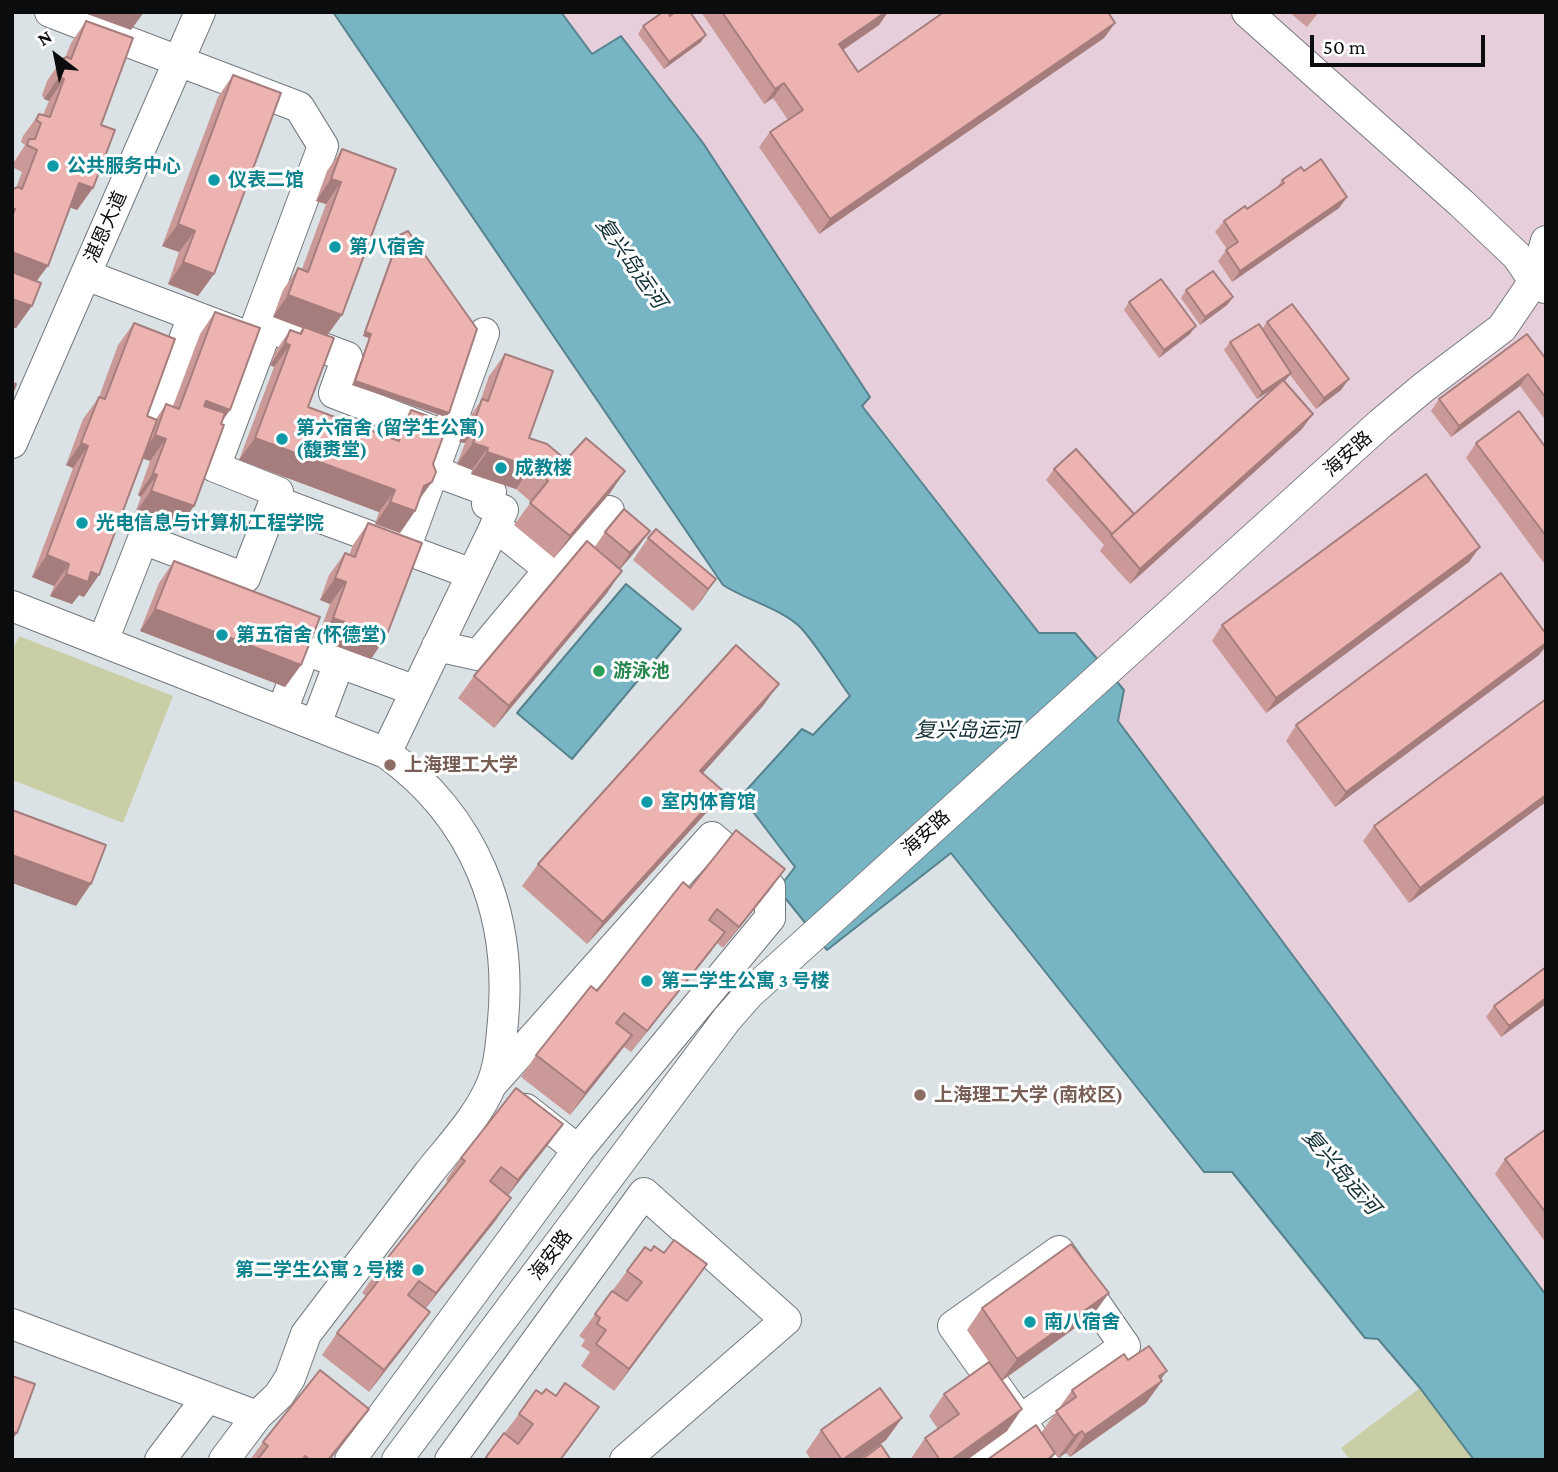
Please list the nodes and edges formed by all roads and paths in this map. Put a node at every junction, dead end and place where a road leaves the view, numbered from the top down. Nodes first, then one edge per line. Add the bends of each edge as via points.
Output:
1 (50, 12) edge
2 (200, 12) edge
3 (1247, 12) edge
4 (179, 62) junction
5 (1546, 241) edge
6 (86, 275) junction
7 (1540, 285) edge
8 (193, 316) junction
9 (254, 330) junction
10 (484, 333) dead end
11 (22, 392) edge
12 (155, 417) edge
13 (446, 436) junction
14 (12, 443) edge
15 (434, 471) junction
16 (275, 500) junction
17 (609, 510) edge
18 (495, 526) junction
19 (405, 549) junction
20 (549, 570) junction
21 (472, 574) junction
22 (12, 606) edge
23 (103, 641) junction
24 (437, 646) junction
25 (339, 663) junction
26 (416, 691) junction
27 (282, 711) junction
28 (316, 724) junction
29 (386, 753) junction
30 (492, 1083) junction
31 (578, 1150) junction
32 (12, 1324) edge
33 (207, 1398) junction
34 (257, 1416) junction
35 (1022, 1424) junction
36 (1045, 1455) edge
37 (160, 1460) edge
38 (224, 1460) edge
39 (350, 1460) edge
40 (397, 1460) edge
41 (450, 1460) edge
42 (625, 1460) edge
43 (978, 1460) edge

1 - 4 street
2 - 4 street, 湛恩大道
3 - 7 street via 1461,203 1517,256
4 - 6 street, 湛恩大道
4 - 9 street via 299,107 323,146
5 - 7 street, 海安路
6 - 8 street
6 - 11 street, 湛恩大道
7 - 40 street, 海安路 via 1502,328 1381,424 749,994
8 - 9 street
8 - 12 street
9 - 13 street via 347,357 334,393
9 - 16 street via 262,342 215,467 278,492
10 - 13 street
11 - 14 street, 湛恩大道
13 - 15 street
15 - 18 street via 491,492 487,504 503,510
15 - 19 street
16 - 19 street
16 - 23 street via 245,578 144,539
17 - 20 street via 555,574
18 - 20 street
18 - 21 street
19 - 21 street
20 - 24 street via 478,655
21 - 24 street
22 - 23 street
23 - 27 street
24 - 26 street
25 - 26 street
25 - 27 street via 305,650
25 - 28 street
26 - 29 street
27 - 28 street
28 - 29 street
29 - 30 street via 414,776 457,826 479,863 495,904 505,973 501,1040
30 - 31 street
30 - 31 street via 712,837 770,887 771,918
30 - 34 street via 465,1127 306,1334 299,1349 307,1373
31 - 39 street via 364,1418
32 - 33 street
33 - 34 street
33 - 37 street
34 - 38 street
35 - 35 street via 953,1326 1059,1251 1125,1346
35 - 36 street
35 - 43 street
41 - 42 street via 644,1193 786,1320

